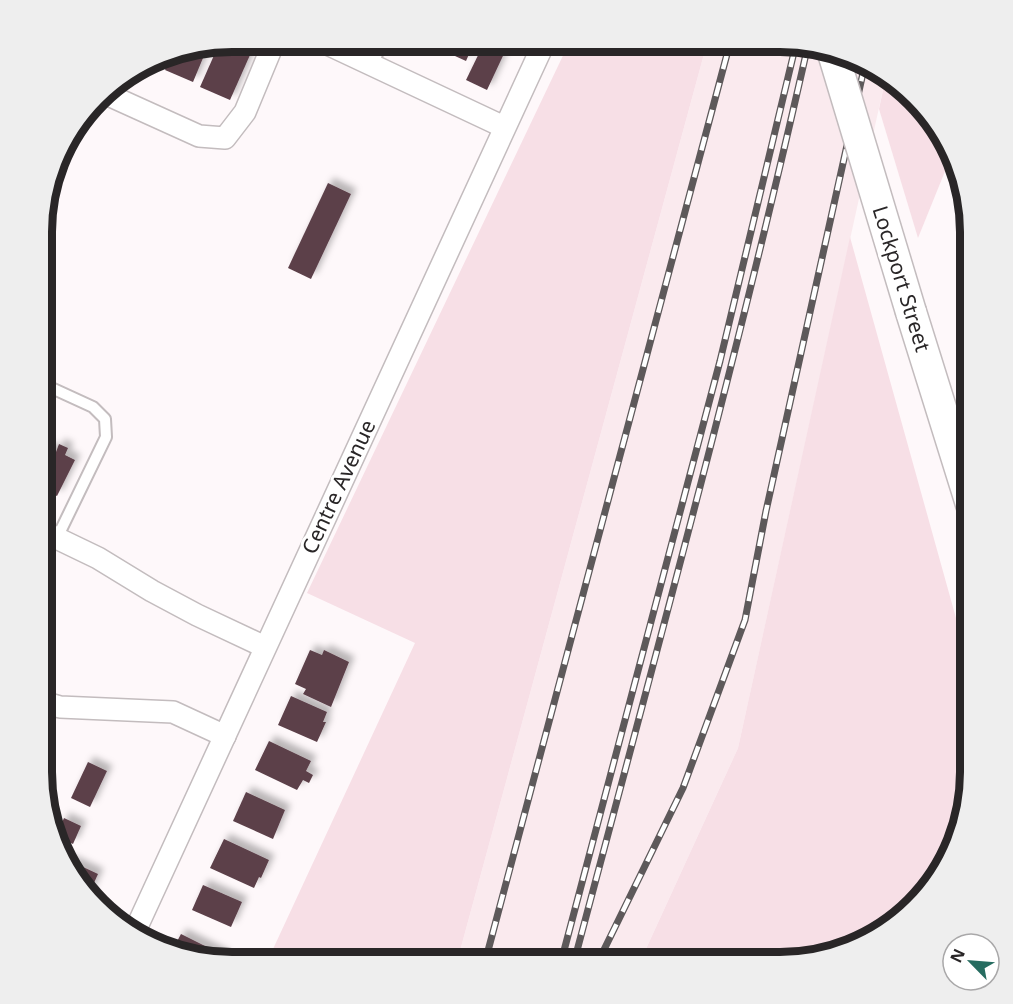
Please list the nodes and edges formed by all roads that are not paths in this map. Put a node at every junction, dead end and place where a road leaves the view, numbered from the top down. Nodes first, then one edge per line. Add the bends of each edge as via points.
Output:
1 (270, 52) edge
2 (344, 52) edge
3 (378, 52) edge
4 (540, 52) edge
5 (834, 61) edge
6 (373, 66) junction
7 (114, 98) edge
8 (504, 127) junction
9 (52, 388) edge
10 (960, 469) edge
11 (53, 532) edge
12 (53, 536) edge
13 (265, 646) junction
14 (53, 705) edge
15 (225, 736) junction
16 (138, 925) edge

1 - 7 street via 245,112 225,138 198,136
2 - 6 street
3 - 6 lane
4 - 8 street, Centre Avenue
5 - 10 street, Lockport Street, bridge
6 - 8 street
8 - 13 street, Centre Avenue
9 - 11 lane via 93,407 105,419 106,437
12 - 13 street via 197,615
13 - 15 street, Centre Avenue
14 - 15 street via 173,711
15 - 16 street, Centre Avenue

